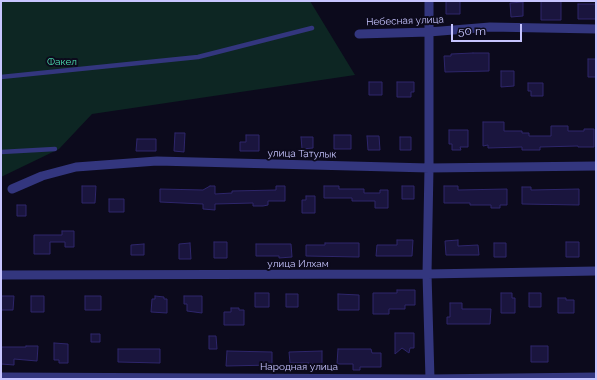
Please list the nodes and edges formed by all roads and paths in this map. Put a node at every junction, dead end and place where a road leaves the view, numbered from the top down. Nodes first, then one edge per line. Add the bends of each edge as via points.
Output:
1 (429, 1) edge
2 (312, 28) dead end
3 (596, 29) edge
4 (429, 32) junction
5 (359, 34) dead end
6 (1, 77) edge
7 (55, 149) dead end
8 (1, 152) edge
9 (596, 166) edge
10 (429, 168) junction
11 (12, 189) dead end
12 (596, 271) edge
13 (427, 274) junction
14 (1, 275) edge
15 (1, 377) edge
16 (596, 377) edge
17 (430, 379) edge

1 - 4 street
2 - 6 lane via 198,57
3 - 4 street, Небесная улица via 490,27
4 - 5 street, Небесная улица
4 - 10 street
7 - 8 lane
9 - 10 street, улица Татулык
10 - 11 street, улица Татулык via 157,162 76,167 42,176
10 - 13 street
12 - 13 street, улица Илхам
13 - 14 street, улица Илхам
13 - 17 street
15 - 17 street, Народная улица
16 - 17 street, Народная улица

